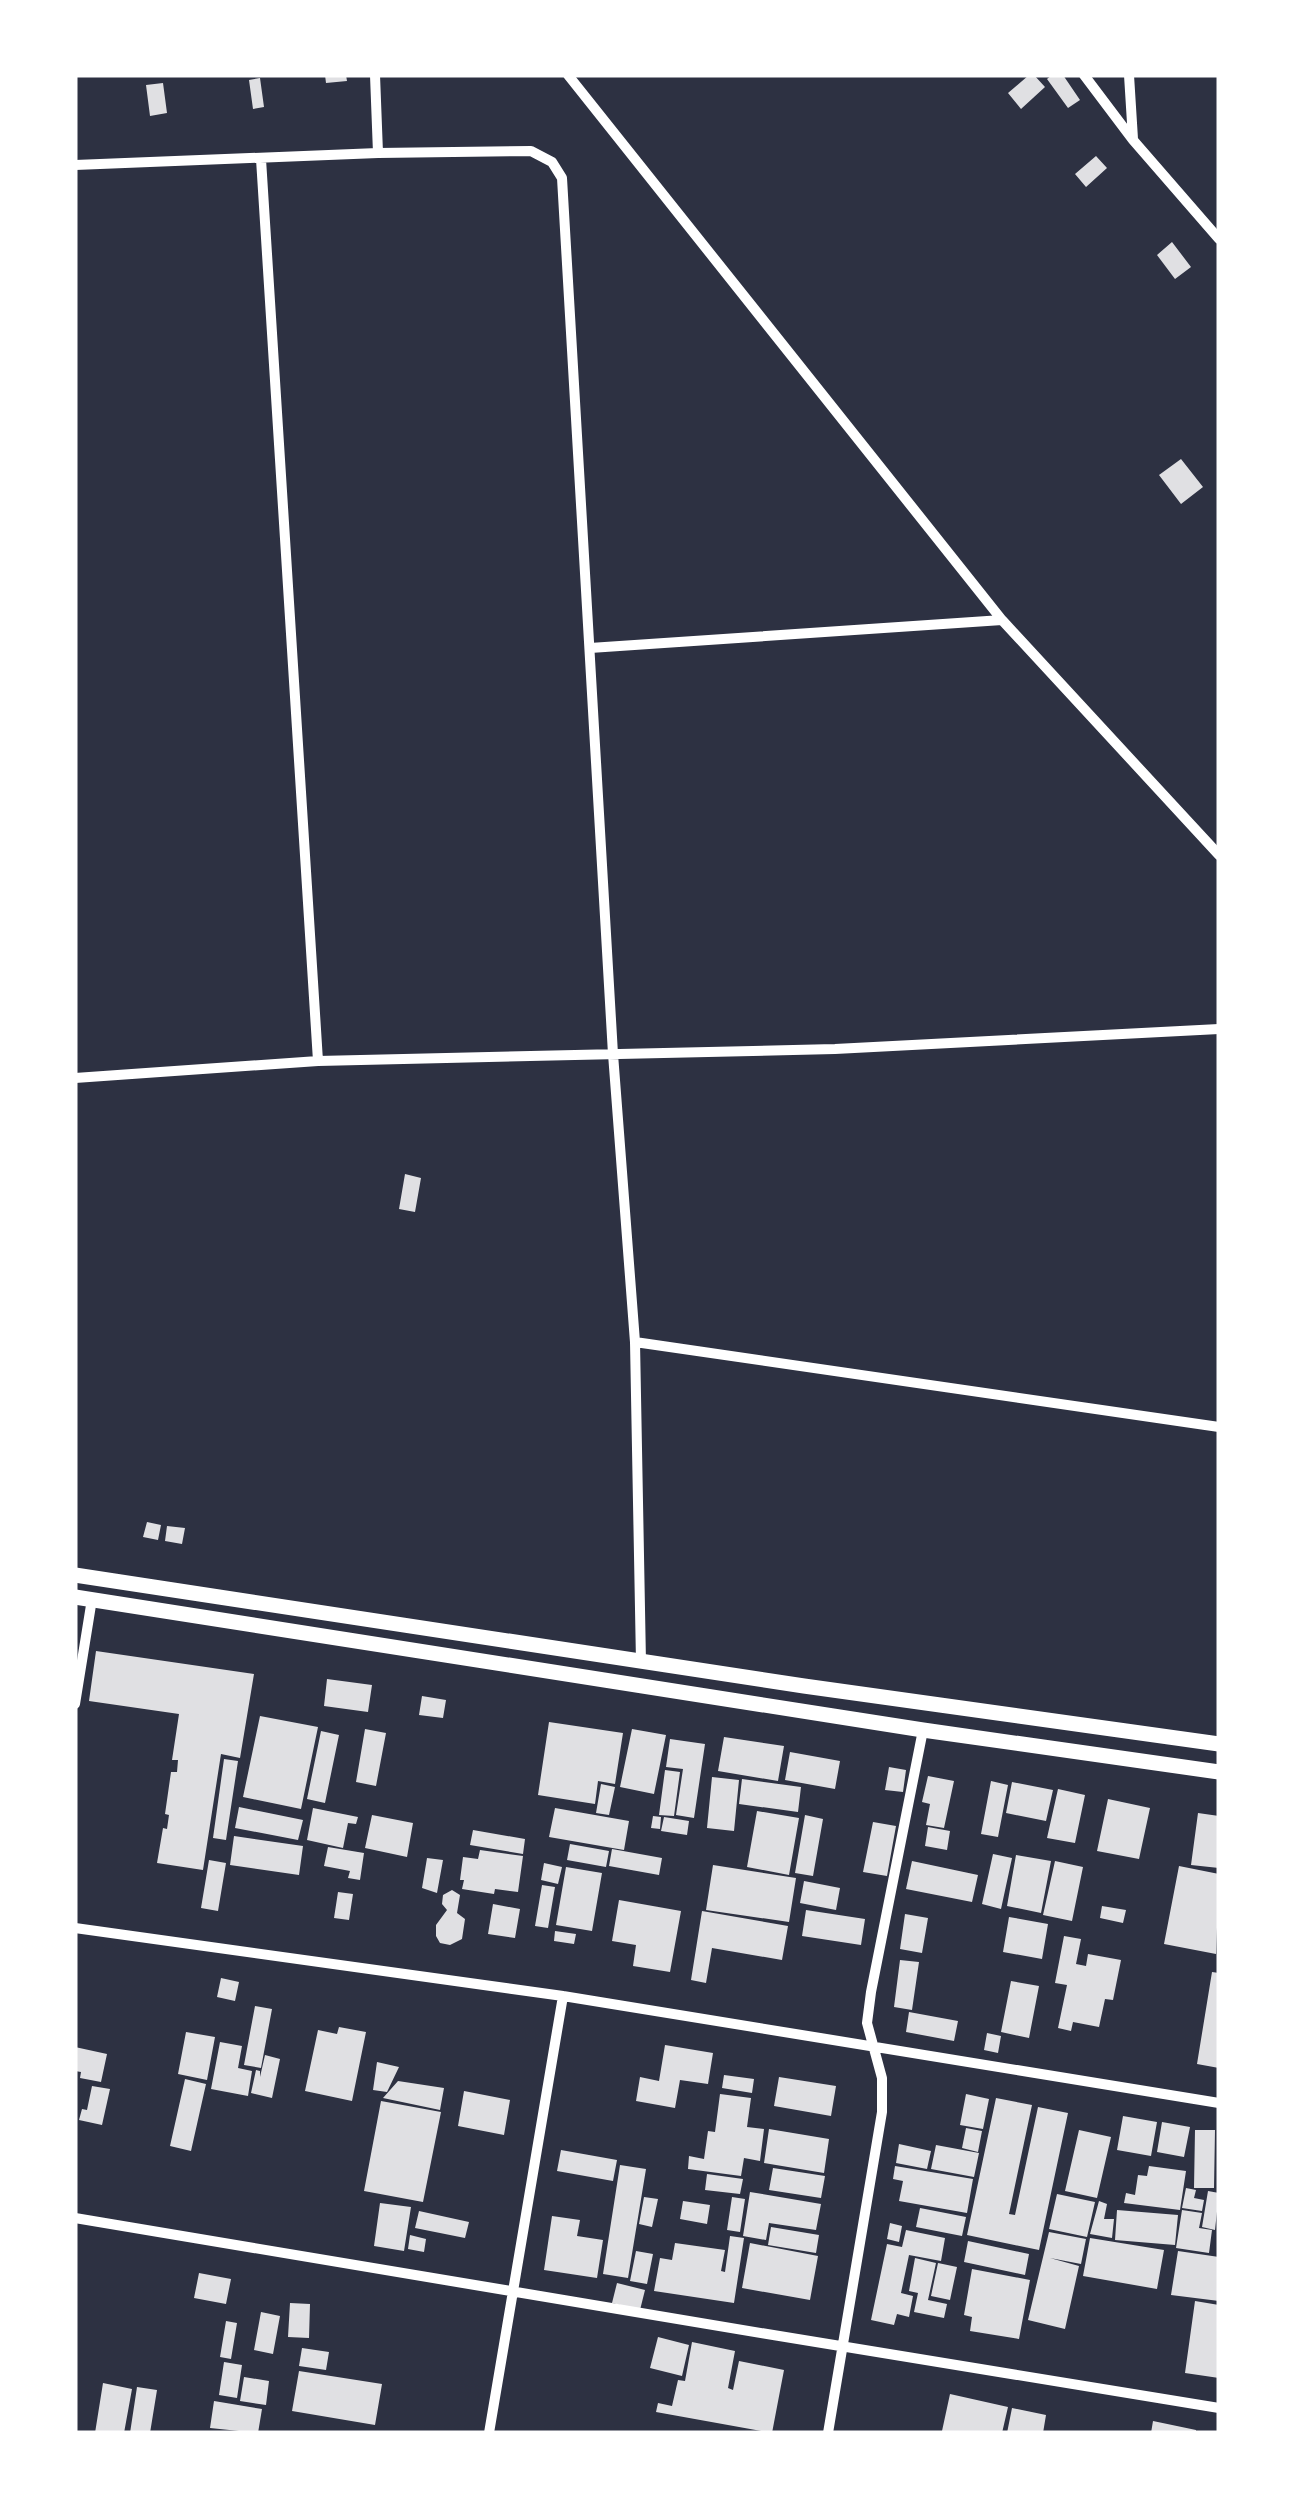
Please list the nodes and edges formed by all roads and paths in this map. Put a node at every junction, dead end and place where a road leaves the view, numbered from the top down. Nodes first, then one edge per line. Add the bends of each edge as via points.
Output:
1 (375, 75) edge
2 (568, 75) edge
3 (1084, 75) edge
4 (1129, 75) edge
5 (1133, 140) junction
6 (378, 153) junction
7 (261, 159) junction
8 (75, 164) edge
9 (1219, 239) edge
10 (1002, 620) junction
11 (590, 648) junction
12 (1219, 855) edge
13 (1219, 1029) edge
14 (614, 1054) junction
15 (318, 1061) junction
16 (75, 1078) edge
17 (635, 1342) junction
18 (1219, 1427) edge
19 (75, 1575) edge
20 (75, 1597) edge
21 (92, 1599) junction
22 (641, 1662) junction
23 (75, 1704) edge
24 (923, 1730) junction
25 (1219, 1744) edge
26 (1219, 1772) edge
27 (75, 1928) edge
28 (563, 1996) junction
29 (874, 2049) junction
30 (1219, 2103) edge
31 (75, 2218) edge
32 (512, 2289) junction
33 (842, 2348) junction
34 (1219, 2408) edge
35 (489, 2433) edge
36 (828, 2433) edge

1 - 6 street
2 - 10 street
3 - 5 street
4 - 5 street
5 - 9 street
6 - 7 street
6 - 11 street via 531,151 552,162 562,178
7 - 8 street
7 - 15 street
10 - 11 street
10 - 12 street
11 - 14 street
13 - 14 street
14 - 15 street
14 - 17 street
15 - 16 street
17 - 18 street
17 - 22 street
19 - 22 main road
20 - 21 main road
21 - 23 street
21 - 24 main road
22 - 25 main road
24 - 26 main road
24 - 29 street via 870,1992
27 - 28 street
28 - 29 street
28 - 32 street
29 - 30 street
29 - 33 street via 882,2112
31 - 32 street
32 - 33 street
32 - 35 street
33 - 34 street
33 - 36 street

